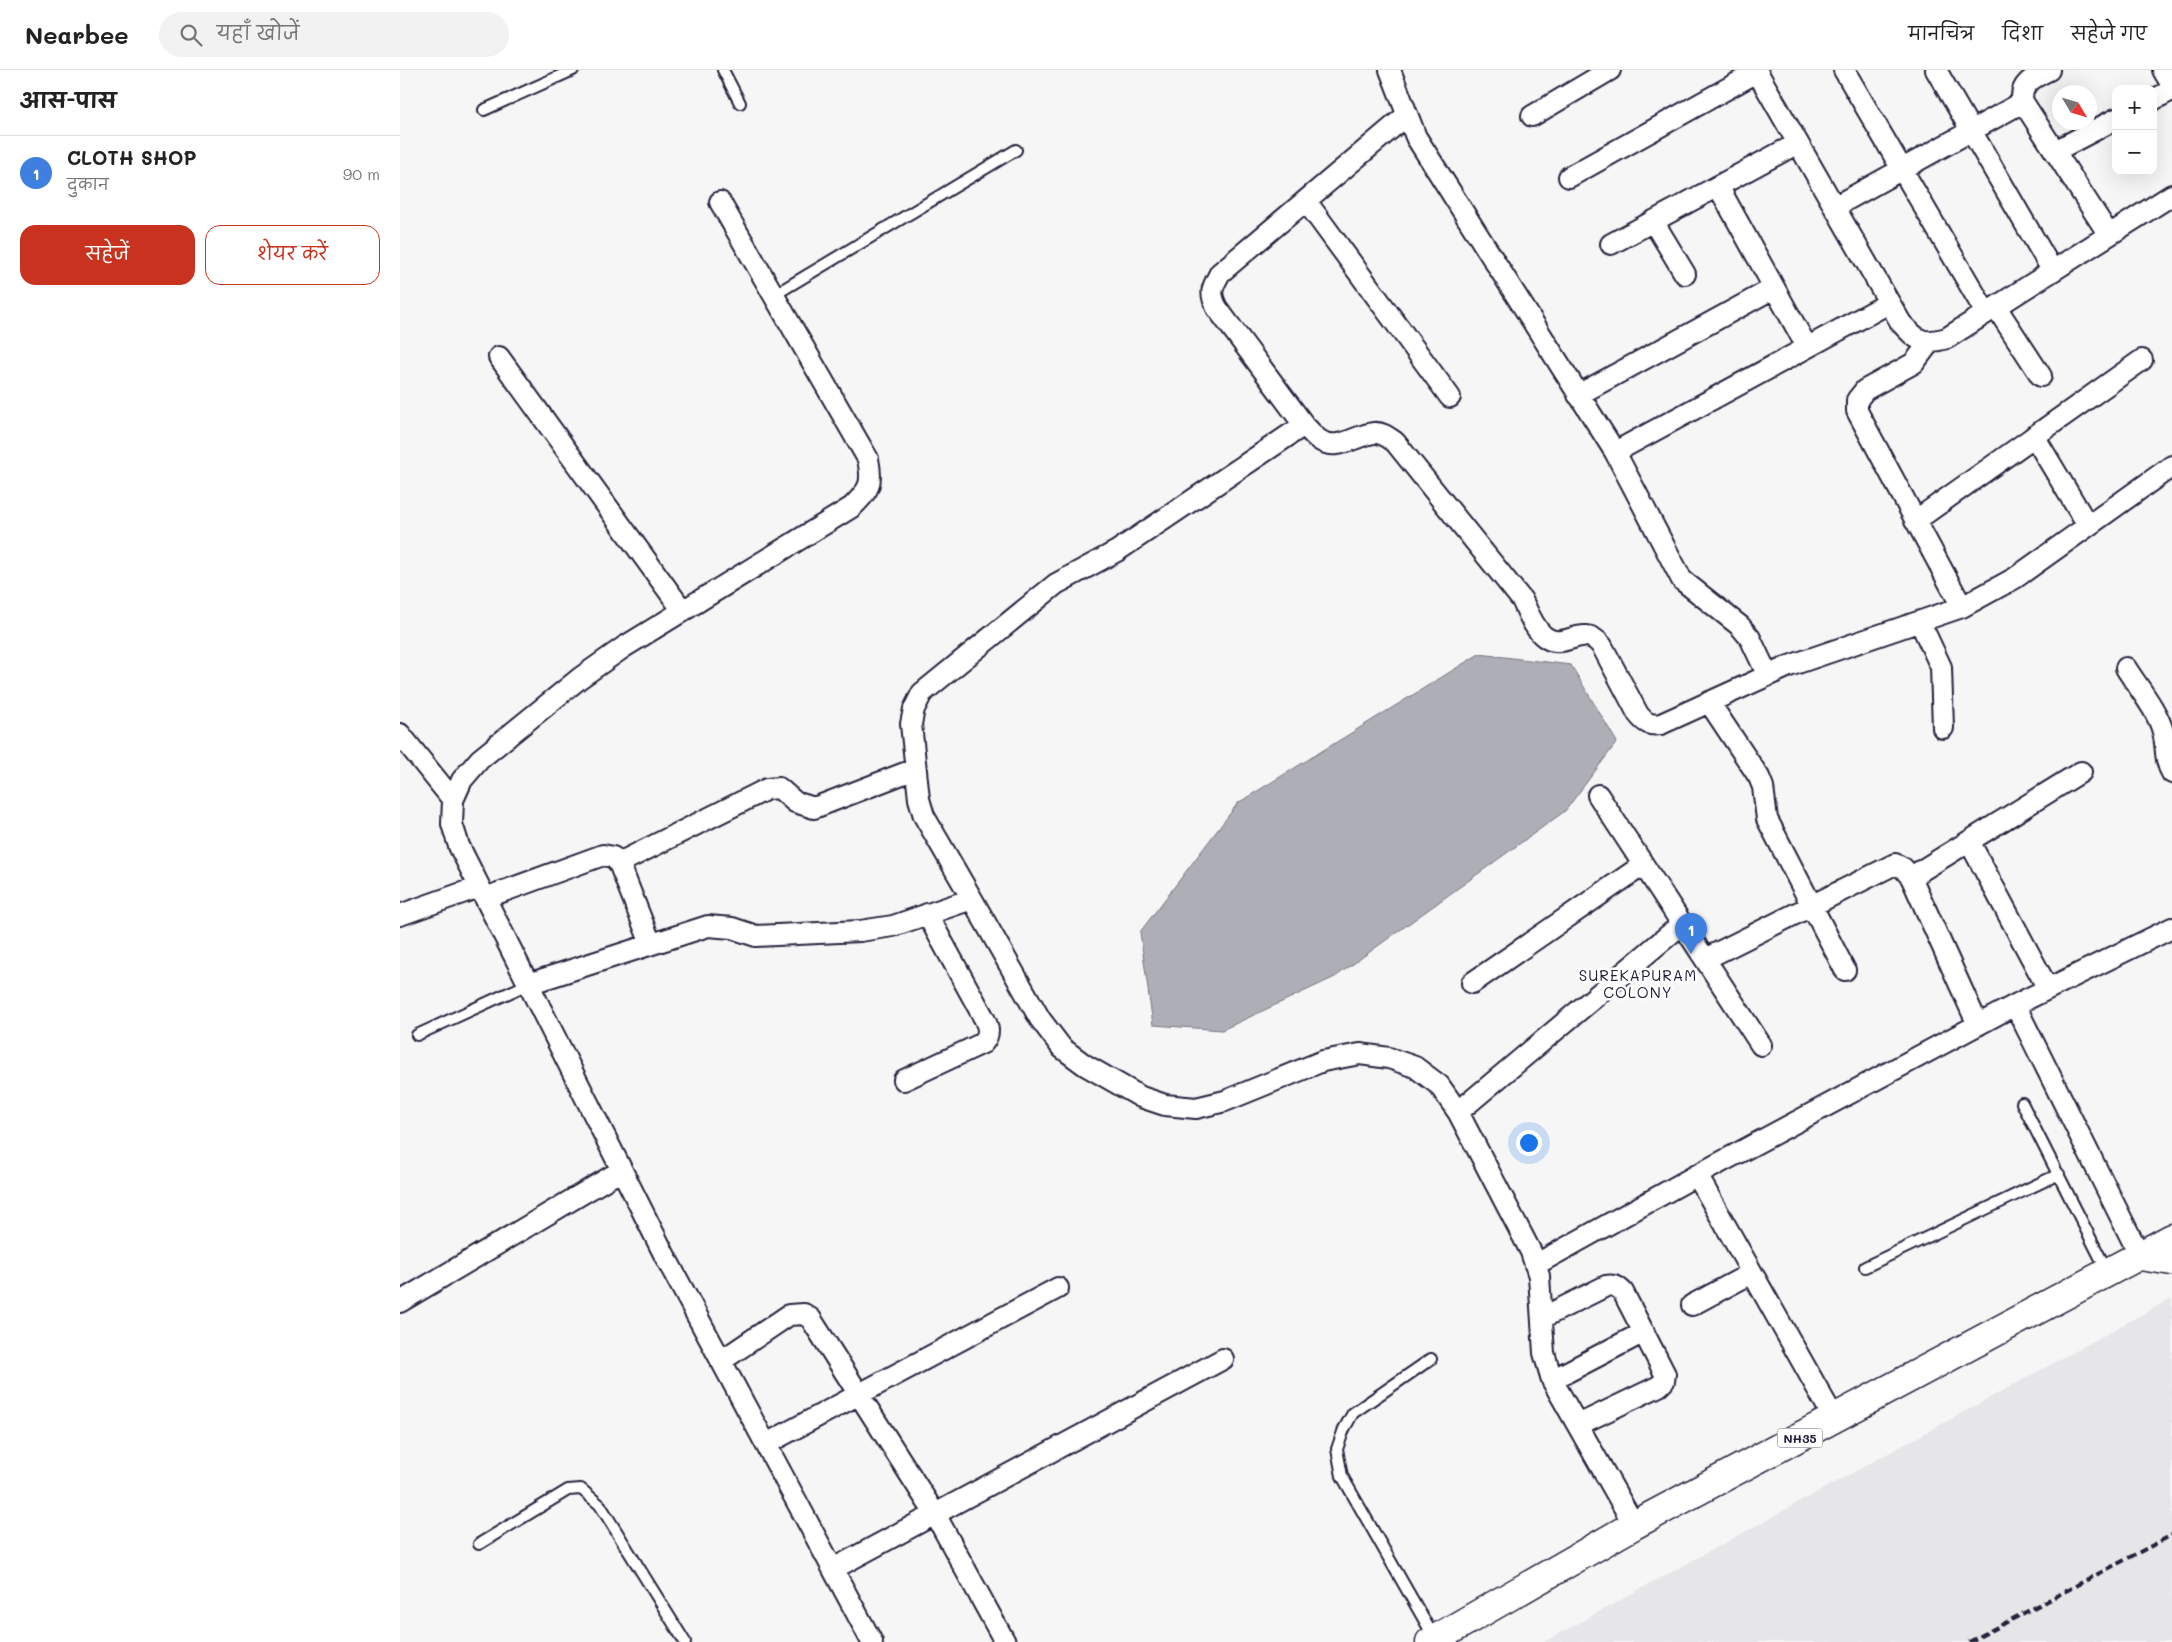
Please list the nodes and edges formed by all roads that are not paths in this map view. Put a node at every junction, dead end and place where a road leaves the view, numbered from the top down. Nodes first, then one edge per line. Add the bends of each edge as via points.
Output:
1 (573, 70) edge
2 (723, 70) edge
3 (1390, 70) edge
4 (1610, 70) edge
5 (1844, 70) edge
6 (1936, 70) edge
7 (2049, 70) edge
8 (2163, 70) edge
9 (1757, 71) edge
10 (2172, 85) edge
11 (2172, 90) edge
12 (2157, 98) edge
13 (2023, 102) junction
14 (740, 103) dead end
15 (484, 110) dead end
16 (1407, 115) junction
17 (1532, 116) dead end
18 (2112, 121) edge
19 (1971, 130) junction
20 (1798, 143) junction
21 (1016, 150) dead end
22 (2055, 151) junction
23 (1902, 169) junction
24 (1569, 177) dead end
25 (1718, 186) junction
26 (2172, 195) edge
27 (1306, 201) junction
28 (720, 202) dead end
29 (1834, 207) junction
30 (1653, 221) junction
31 (2109, 235) junction
32 (1610, 244) dead end
33 (2052, 270) junction
34 (1685, 274) dead end
35 (1774, 288) junction
36 (774, 295) junction
37 (1889, 302) junction
38 (1991, 310) junction
39 (1929, 343) junction
40 (1807, 347) junction
41 (499, 357) dead end
42 (2142, 360) dead end
43 (2041, 376) dead end
44 (1578, 395) junction
45 (1450, 397) dead end
46 (1304, 424) junction
47 (2034, 436) junction
48 (1615, 452) junction
49 (2172, 466) edge
50 (1915, 521) junction
51 (2088, 526) junction
52 (1962, 607) junction
53 (683, 611) junction
54 (1920, 622) junction
55 (2126, 668) dead end
56 (1766, 674) junction
57 (1709, 702) junction
58 (1943, 728) dead end
59 (400, 734) edge
60 (915, 769) junction
61 (2081, 772) dead end
62 (2172, 773) edge
63 (1598, 795) dead end
64 (453, 800) junction
65 (1969, 841) junction
66 (619, 863) junction
67 (1643, 865) junction
68 (1911, 877) junction
69 (482, 893) junction
70 (972, 898) junction
71 (1811, 906) junction
72 (927, 914) junction
73 (400, 915) edge
74 (1682, 924) junction
75 (2172, 928) edge
76 (651, 944) junction
77 (1705, 960) junction
78 (1845, 970) dead end
79 (1472, 983) dead end
80 (528, 984) junction
81 (2048, 989) junction
82 (2016, 1005) junction
83 (1978, 1025) junction
84 (417, 1035) dead end
85 (1761, 1045) dead end
86 (904, 1080) dead end
87 (2022, 1103) dead end
88 (1458, 1112) junction
89 (622, 1170) junction
90 (2059, 1174) junction
91 (1697, 1175) junction
92 (2172, 1238) edge
93 (2140, 1256) junction
94 (2172, 1261) edge
95 (1535, 1264) junction
96 (1865, 1267) dead end
97 (2108, 1272) junction
98 (1752, 1273) junction
99 (1058, 1288) dead end
100 (400, 1302) edge
101 (1692, 1305) dead end
102 (1542, 1318) junction
103 (1644, 1332) junction
104 (1223, 1359) dead end
105 (1430, 1359) dead end
106 (722, 1361) junction
107 (1552, 1380) junction
108 (858, 1394) junction
109 (1835, 1420) junction
110 (1578, 1426) junction
111 (766, 1444) junction
112 (935, 1514) junction
113 (1634, 1525) junction
114 (479, 1544) dead end
115 (833, 1569) junction
116 (1433, 1641) edge
117 (685, 1642) edge
118 (872, 1642) edge
119 (1005, 1642) edge

1 - 15 lane
2 - 14 lane
3 - 16 street
4 - 17 street
5 - 23 street
6 - 19 street
7 - 13 street via 2032,78 2024,87
8 - 10 street
9 - 20 street
9 - 24 street
11 - 12 street
13 - 19 street
13 - 22 street
16 - 27 street
16 - 44 street via 1436,172
18 - 22 street
19 - 23 street
19 - 33 street
20 - 25 street
20 - 29 street
21 - 36 lane
22 - 31 street
23 - 29 street
23 - 38 street
25 - 30 street
25 - 35 street
26 - 31 street
27 - 45 street
27 - 46 street via 1220,273 1213,285 1212,296 1217,308
28 - 36 street
29 - 37 street
30 - 32 street
30 - 34 street
31 - 33 street
33 - 38 street
35 - 40 street
35 - 44 street
36 - 53 street via 868,459 872,477 868,490 852,507
37 - 39 street via 1901,323 1915,338
37 - 40 street
38 - 39 street via 1947,338
38 - 43 street
39 - 50 street via 1914,363 1865,390 1857,400 1856,411
40 - 48 street
41 - 53 street
42 - 47 street
44 - 48 street
46 - 57 street via 1319,440 1330,444 1374,433 1395,442 1522,600 1537,630 1546,638 1562,641 1585,635 1595,637 1644,722 1653,726 1662,724
46 - 60 street via 1124,546 1056,584 922,693 911,724
47 - 50 street
47 - 51 street
48 - 56 street via 1682,580 1740,626 1750,638
49 - 51 street
50 - 52 street
51 - 52 street via 2014,578
52 - 54 street
53 - 64 street via 580,678 480,759 462,780
54 - 56 street
54 - 58 street via 1941,667
55 - 62 street via 2160,723
56 - 57 street
57 - 71 street via 1759,777 1767,819
59 - 64 street
60 - 66 street via 814,808 795,802 779,788 767,789
60 - 70 street via 924,816
61 - 65 street
63 - 67 street
64 - 69 street via 452,824 458,846
65 - 68 street
65 - 81 street
66 - 69 street via 603,855
66 - 76 street
67 - 74 street
67 - 79 street
68 - 71 street via 1895,864
68 - 83 street
69 - 73 street
69 - 80 street
70 - 72 street
70 - 88 street via 1040,1018 1062,1048 1092,1070 1141,1097 1165,1105 1196,1108 1225,1101 1323,1061 1360,1054 1388,1058 1415,1067 1439,1085
71 - 77 street
71 - 78 street
72 - 76 street via 876,929 770,937 708,926
72 - 86 street via 989,1028 988,1036 983,1042
74 - 77 street
74 - 88 street
75 - 81 street
76 - 80 street
77 - 85 street
80 - 84 lane
80 - 89 street
81 - 82 street
82 - 83 street
82 - 93 street
83 - 91 street
87 - 90 lane
88 - 95 street
89 - 100 street
89 - 106 street
90 - 96 lane
90 - 97 lane
91 - 95 street
91 - 98 street
92 - 93 main road, NH35
93 - 94 main road
93 - 97 main road, NH35
95 - 102 street
97 - 109 main road, NH35
98 - 101 street
98 - 109 street
99 - 108 street
102 - 103 street via 1612,1285 1623,1292
102 - 107 street via 1544,1353
103 - 107 street
103 - 110 street via 1660,1361 1664,1381
104 - 112 street
105 - 116 lane via 1353,1413 1337,1449 1342,1476
106 - 108 street via 789,1315 804,1314 811,1319
106 - 111 street
107 - 110 street
108 - 111 street
108 - 112 street
109 - 113 main road, NH35
110 - 113 street
111 - 115 street
112 - 115 street
112 - 119 street
113 - 116 main road, NH35
114 - 117 lane via 568,1490 581,1489 600,1505
115 - 118 street

